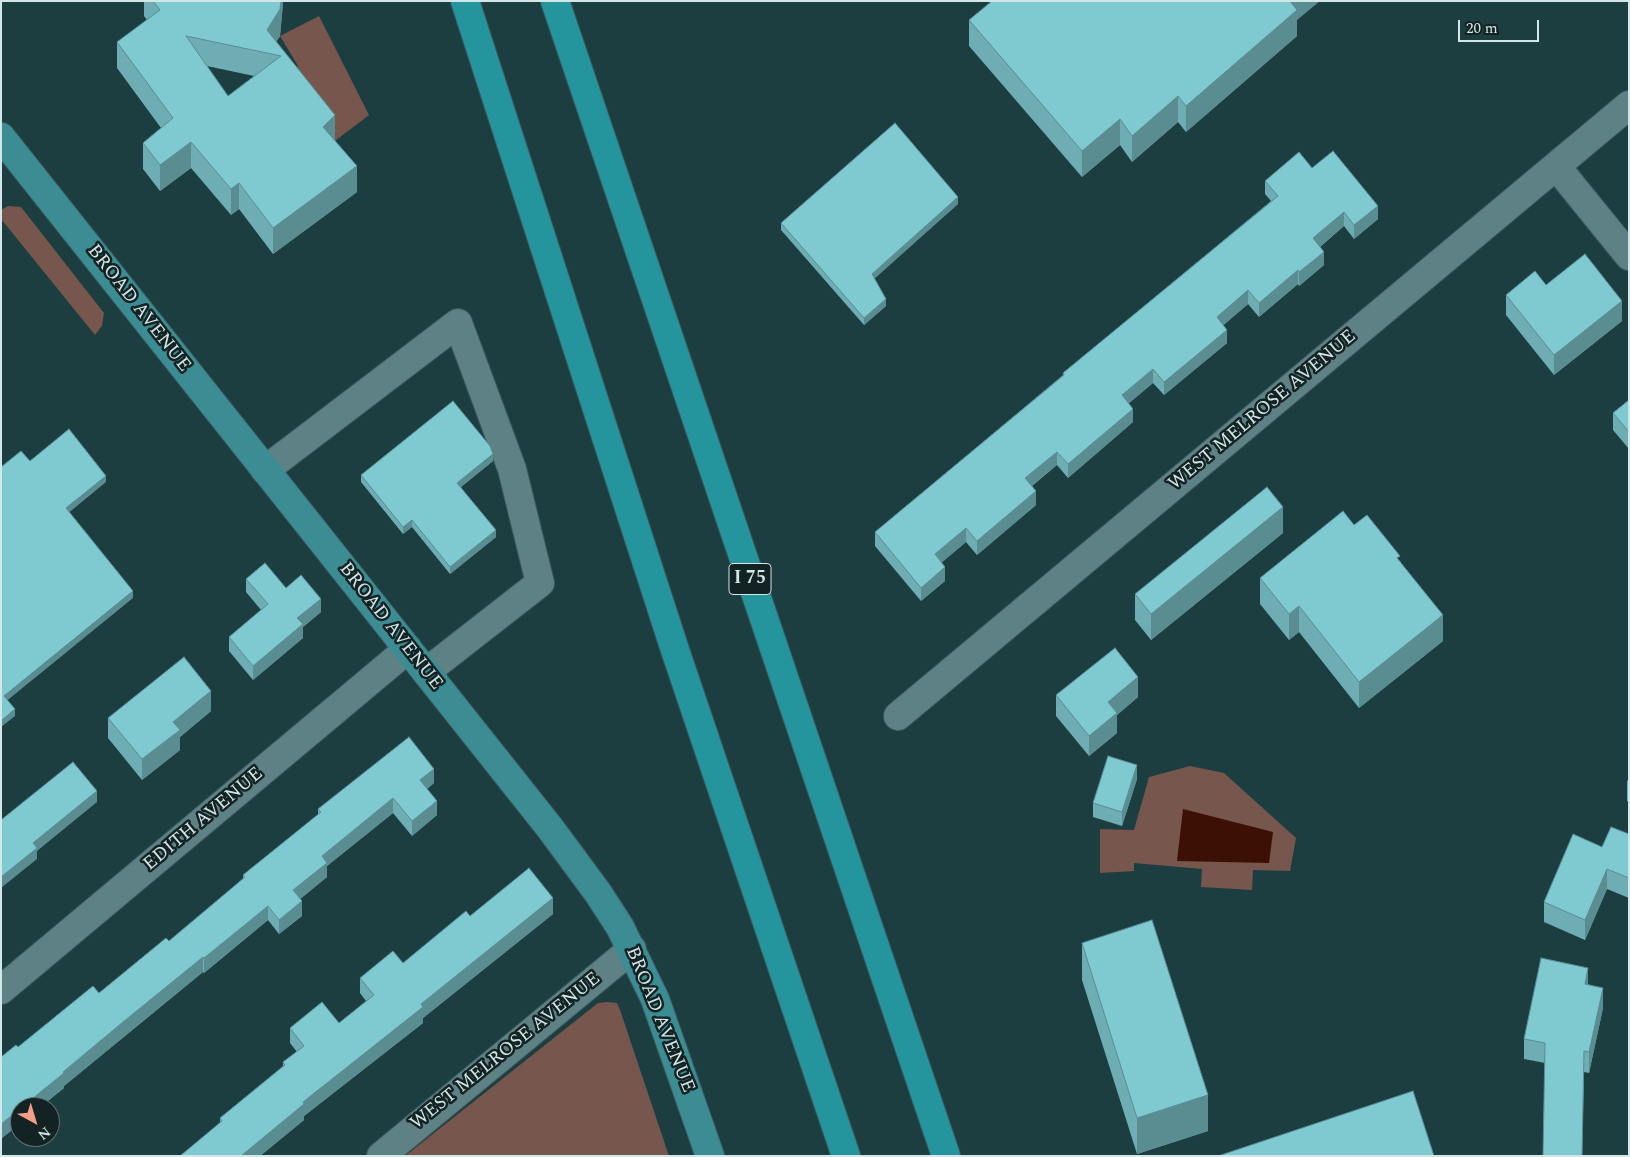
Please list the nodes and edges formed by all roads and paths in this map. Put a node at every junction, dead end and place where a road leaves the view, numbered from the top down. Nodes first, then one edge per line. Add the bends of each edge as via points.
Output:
1 (465, 1) edge
2 (555, 1) edge
3 (1629, 105) edge
4 (1, 137) edge
5 (1556, 166) junction
6 (1629, 256) edge
7 (265, 470) junction
8 (408, 649) junction
9 (426, 672) junction
10 (898, 716) dead end
11 (632, 949) junction
12 (1, 990) edge
13 (381, 1156) edge
14 (710, 1156) edge
15 (846, 1156) edge
16 (946, 1156) edge

1 - 15 highway via 674,646
2 - 16 highway, I 75
3 - 5 street, WEST MELROSE AVENUE
4 - 7 main road, BROAD AVENUE
5 - 6 street
5 - 10 street, WEST MELROSE AVENUE
7 - 8 main road, BROAD AVENUE
7 - 9 street via 458,323 512,469 540,582
8 - 9 main road, BROAD AVENUE
8 - 12 street, EDITH AVENUE
9 - 11 main road, BROAD AVENUE via 550,828 598,893
11 - 13 street, WEST MELROSE AVENUE
11 - 14 main road, BROAD AVENUE via 655,999

